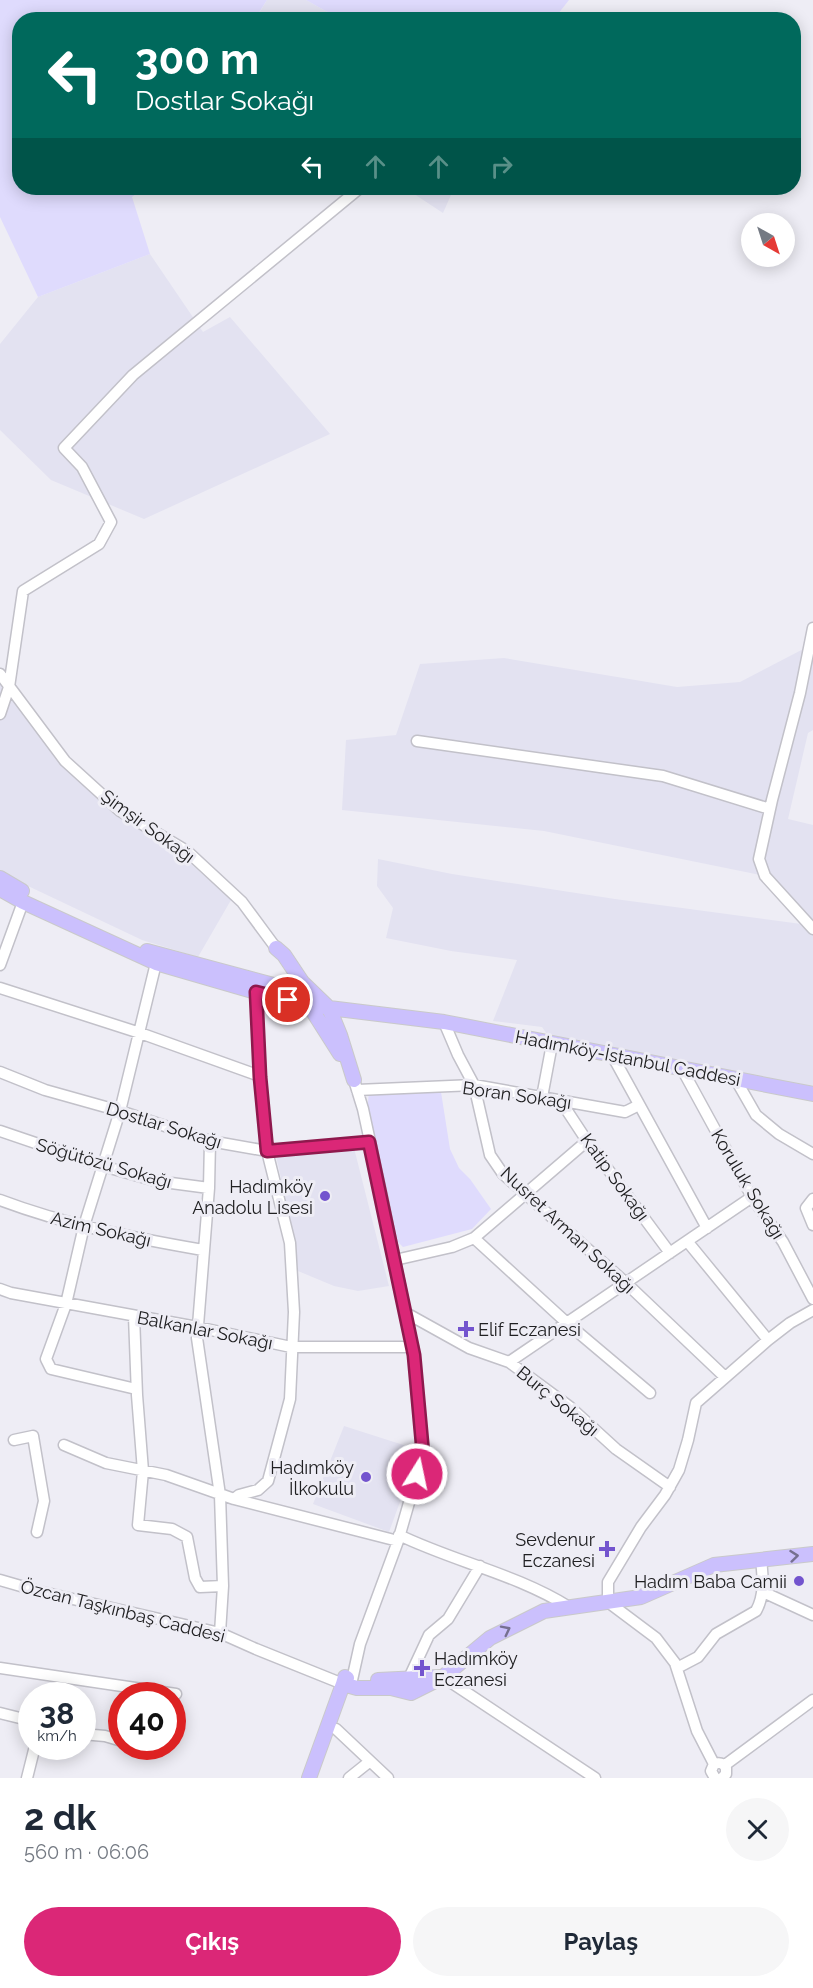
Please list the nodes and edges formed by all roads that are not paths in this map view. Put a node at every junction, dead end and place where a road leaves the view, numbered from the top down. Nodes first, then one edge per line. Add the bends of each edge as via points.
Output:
1 (352, 195) edge
2 (813, 628) edge
3 (0, 674) edge
4 (9, 687) junction
5 (0, 714) edge
6 (417, 741) dead end
7 (770, 809) junction
8 (0, 878) edge
9 (0, 889) edge
10 (23, 902) junction
11 (813, 929) edge
12 (276, 948) junction
13 (156, 963) junction
14 (0, 965) edge
15 (0, 988) edge
16 (256, 992) junction
17 (299, 993) junction
18 (313, 1000) junction
19 (329, 1008) junction
20 (444, 1022) junction
21 (140, 1033) junction
22 (552, 1044) junction
23 (612, 1056) junction
24 (682, 1069) junction
25 (0, 1072) edge
26 (260, 1077) junction
27 (736, 1080) junction
28 (356, 1085) junction
29 (474, 1085) junction
30 (813, 1094) edge
31 (542, 1097) junction
32 (561, 1100) junction
33 (639, 1105) junction
34 (120, 1111) junction
35 (0, 1131) edge
36 (587, 1140) junction
37 (210, 1141) junction
38 (369, 1142) junction
39 (267, 1151) junction
40 (813, 1155) edge
41 (103, 1166) junction
42 (209, 1188) junction
43 (525, 1193) junction
44 (752, 1197) junction
45 (813, 1199) edge
46 (0, 1200) edge
47 (813, 1225) edge
48 (84, 1227) junction
49 (706, 1228) junction
50 (474, 1238) junction
51 (687, 1241) junction
52 (203, 1250) junction
53 (670, 1253) junction
54 (395, 1260) junction
55 (626, 1283) junction
56 (0, 1288) edge
57 (813, 1299) edge
58 (66, 1304) junction
59 (813, 1310) edge
60 (406, 1313) junction
61 (134, 1316) junction
62 (567, 1323) junction
63 (197, 1327) junction
64 (768, 1340) junction
65 (291, 1347) junction
66 (413, 1347) junction
67 (509, 1362) junction
68 (725, 1377) junction
69 (136, 1389) junction
70 (650, 1393) dead end
71 (14, 1440) dead end
72 (64, 1445) dead end
73 (143, 1471) junction
74 (670, 1487) junction
75 (220, 1495) junction
76 (234, 1499) junction
77 (37, 1532) dead end
78 (398, 1538) junction
79 (813, 1554) edge
80 (761, 1559) junction
81 (480, 1566) junction
82 (0, 1580) edge
83 (223, 1586) junction
84 (763, 1592) junction
85 (608, 1602) junction
86 (569, 1607) junction
87 (813, 1615) edge
88 (220, 1633) junction
89 (0, 1668) edge
90 (677, 1668) junction
91 (443, 1677) junction
92 (409, 1678) junction
93 (348, 1682) junction
94 (108, 1684) edge
95 (813, 1700) edge
96 (1, 1713) edge
97 (18, 1717) edge
98 (0, 1725) edge
99 (336, 1729) junction
100 (32, 1760) edge
101 (369, 1762) junction
102 (719, 1774) edge
103 (27, 1778) edge
104 (309, 1778) edge
105 (318, 1778) edge
106 (349, 1778) edge
107 (388, 1778) edge
108 (595, 1778) edge

1 - 4 street via 133,375 64,448 82,467 111,522 99,544 23,591
2 - 7 street
3 - 4 street, Şimşir Sokağı
4 - 5 street
4 - 12 street, Şimşir Sokağı via 65,761 120,811 187,851 242,902
6 - 7 street via 663,776
7 - 11 street via 759,859 765,876
8 - 17 main road, Hadımköy-İstanbul Caddesi via 147,951
9 - 10 main road, Hadımköy-İstanbul Caddesi
10 - 13 main road, Hadımköy-İstanbul Caddesi
10 - 14 street
12 - 17 main road
12 - 18 main road
13 - 16 main road, Hadımköy-İstanbul Caddesi
13 - 21 street
15 - 21 street
16 - 18 main road, Hadımköy-İstanbul Caddesi
16 - 26 street
17 - 18 main road, Hadımköy-İstanbul Caddesi
18 - 19 main road, Hadımköy-İstanbul Caddesi
18 - 20 main road, Hadımköy-İstanbul Caddesi via 402,1009
18 - 28 main road
19 - 20 main road, Hadımköy-İstanbul Caddesi
19 - 28 main road
20 - 22 main road, Hadımköy-İstanbul Caddesi
20 - 29 street, Nusret Arman Sokağı
21 - 26 street
21 - 34 street
22 - 23 main road, Hadımköy-İstanbul Caddesi
22 - 31 street
23 - 24 main road, Hadımköy-İstanbul Caddesi
23 - 33 street
24 - 27 main road, Hadımköy-İstanbul Caddesi
24 - 44 street, Koruluk Sokağı
25 - 34 street, Dostlar Sokağı via 45,1090
26 - 39 street
27 - 30 main road, Hadımköy-İstanbul Caddesi
27 - 40 street via 756,1115
28 - 29 street, Boran Sokağı
28 - 38 street
29 - 31 street, Boran Sokağı
29 - 43 street, Nusret Arman Sokağı via 490,1155 503,1174
31 - 32 street, Boran Sokağı
32 - 33 street, Boran Sokağı via 626,1112
32 - 36 street, Katip Sokağı
33 - 49 street
34 - 37 street, Dostlar Sokağı
34 - 41 street
35 - 41 street, Söğütözü Sokağı
36 - 43 street
36 - 53 street, Katip Sokağı
37 - 39 street, Dostlar Sokağı
37 - 42 street
38 - 39 street, Dostlar Sokağı
38 - 54 street
39 - 65 street via 290,1243 294,1312
41 - 42 street, Söğütözü Sokağı via 156,1181
41 - 48 street
42 - 52 street
43 - 50 street
43 - 55 street, Nusret Arman Sokağı
44 - 49 street
44 - 57 street, Koruluk Sokağı via 783,1242
45 - 47 street via 806,1208
46 - 48 street, Azim Sokağı
48 - 52 street, Azim Sokağı
48 - 58 street
49 - 51 street
50 - 54 street
50 - 62 street
51 - 53 street
51 - 64 street
52 - 63 street
53 - 55 street
54 - 60 street
55 - 62 street
55 - 68 street, Nusret Arman Sokağı
56 - 58 street, Balkanlar Sokağı
58 - 61 street, Balkanlar Sokağı
58 - 69 street via 46,1359 51,1369
59 - 64 street
60 - 66 street
60 - 67 street, Burç Sokağı via 469,1348
61 - 63 street, Balkanlar Sokağı
61 - 69 street
62 - 67 street
62 - 70 street
63 - 65 street, Balkanlar Sokağı
63 - 75 street
64 - 68 street
65 - 66 street, Balkanlar Sokağı
65 - 76 street via 290,1399 268,1481 258,1491
66 - 78 street via 423,1454
67 - 74 street, Burç Sokağı via 570,1407 616,1449
68 - 74 street via 696,1402 679,1470
69 - 73 street
71 - 77 street via 33,1436 44,1501
72 - 73 street via 106,1463
73 - 75 street via 166,1475
73 - 83 street via 138,1525 172,1530 187,1537 200,1587
74 - 85 street via 608,1582
75 - 76 street
75 - 83 street
76 - 78 street
78 - 81 street
78 - 93 street
80 -> 79 main road
80 - 84 street
80 - 85 main road via 714,1565 641,1597
81 - 86 street via 548,1594
81 - 92 street via 448,1619 429,1635
82 - 88 street, Özcan Taşkınbaş Caddesi
83 - 88 street
84 - 87 street
84 - 90 street via 756,1611 716,1634 698,1657
85 - 86 main road
85 - 90 street via 656,1638
91 -> 86 main road via 490,1638 543,1611
88 - 93 street, Özcan Taşkınbaş Caddesi
89 - 94 street
90 - 102 street via 697,1731
91 - 92 main road
91 - 93 main road via 411,1694
91 - 108 street
92 - 93 main road
93 - 99 main road
93 - 104 main road
95 - 102 street
96 - 97 street
96 - 98 street
99 - 101 street
99 - 105 main road
100 - 103 street
101 - 106 street
101 - 107 street

